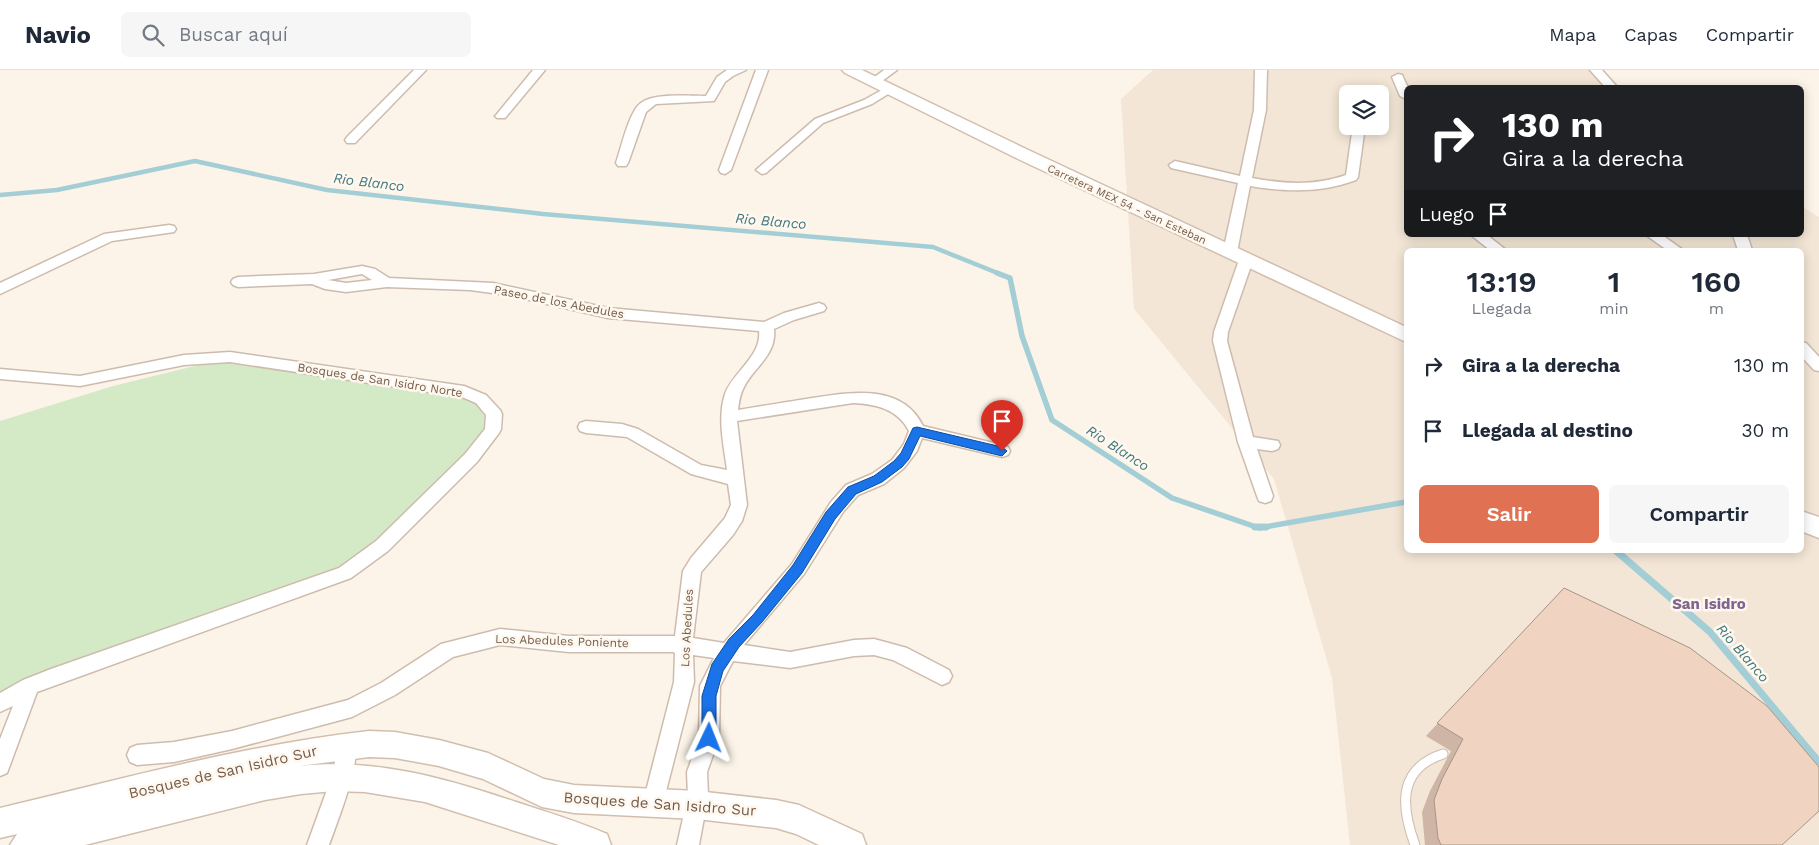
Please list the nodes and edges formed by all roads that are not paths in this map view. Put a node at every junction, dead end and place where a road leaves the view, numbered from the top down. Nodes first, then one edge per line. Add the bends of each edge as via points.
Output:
1 (420, 70) edge
2 (539, 70) edge
3 (740, 70) edge
4 (762, 70) edge
5 (850, 70) edge
6 (891, 70) edge
7 (1262, 70) edge
8 (1596, 70) edge
9 (1398, 78) dead end
10 (1610, 85) edge
11 (882, 86) junction
12 (1404, 92) edge
13 (501, 116) dead end
14 (1358, 135) edge
15 (351, 140) dead end
16 (622, 163) dead end
17 (1175, 164) dead end
18 (725, 170) dead end
19 (762, 170) dead end
20 (1246, 180) junction
21 (169, 229) dead end
22 (1481, 237) edge
23 (1660, 242) edge
24 (1496, 248) edge
25 (1672, 248) edge
26 (1238, 256) junction
27 (238, 282) dead end
28 (0, 289) edge
29 (819, 308) dead end
30 (766, 327) junction
31 (1404, 334) edge
32 (1804, 350) edge
33 (1819, 366) edge
34 (0, 374) edge
35 (729, 417) junction
36 (586, 427) dead end
37 (917, 431) junction
38 (1246, 442) junction
39 (1272, 445) dead end
40 (1002, 451) dead end
41 (736, 479) junction
42 (1265, 496) dead end
43 (1804, 521) edge
44 (1819, 528) edge
45 (685, 646) junction
46 (728, 652) junction
47 (942, 676) dead end
48 (30, 686) junction
49 (0, 703) edge
50 (347, 745) junction
51 (1443, 754) dead end
52 (136, 755) dead end
53 (0, 766) edge
54 (342, 776) junction
55 (167, 784) junction
56 (574, 799) junction
57 (653, 803) junction
58 (697, 805) junction
59 (159, 811) junction
60 (0, 823) edge
61 (565, 832) junction
62 (25, 845) edge
63 (318, 845) edge
64 (596, 845) edge
65 (688, 845) edge
66 (852, 845) edge
67 (1414, 845) edge

1 - 15 street
2 - 13 street
3 - 16 street via 724,74 710,99 654,101 645,105
4 - 18 street
5 - 11 main road, Carretera MEX 54 - San Esteban
6 - 11 street
7 - 20 street via 1260,110
8 - 10 street
9 - 12 street
11 - 19 street via 868,102 819,121
11 - 26 main road, Carretera MEX 54 - San Esteban
14 - 20 street via 1353,175 1349,179 1311,188
17 - 20 street
20 - 26 street
21 - 28 street via 108,237
22 - 24 street
23 - 25 street
26 - 31 main road, Carretera MEX 54 - San Esteban
26 - 38 street via 1220,341
27 - 30 street, Paseo de los Abedules via 314,279 325,285 349,288 385,281 493,288 604,313
29 - 30 street via 789,316
30 - 35 street, Los Abedules via 765,348 736,387
32 - 33 street
34 - 48 street, Bosques de San Isidro Norte via 80,380 184,360 230,357 464,392 481,399 494,414 493,429 480,448 382,546 345,573
35 - 37 street via 848,397 868,397 907,414
35 - 41 street, Los Abedules
36 - 41 street via 632,433 697,470
37 - 40 street
37 - 46 street via 898,464 878,479 852,490 837,507 798,569
38 - 39 street
38 - 42 street
41 - 45 street, Los Abedules via 739,504 733,521 692,571
43 - 44 main road
45 - 46 street, Los Abedules Poniente
45 - 52 street, Los Abedules Poniente via 486,639 448,650 352,708 232,740 174,752
45 - 57 street, Los Abedules via 684,682
46 - 47 street, Los Abedules Poniente via 804,660 875,647 892,651
46 - 58 street via 710,686 709,738 697,772
48 - 49 street, Bosques de San Isidro Norte
48 - 53 street
50 - 54 street
50 - 55 main road, Bosques de San Isidro Sur via 236,766
50 - 56 main road, Bosques de San Isidro Sur via 395,745 439,753 488,767 542,794
51 - 67 lane via 1425,761 1414,771 1406,786 1404,808
54 - 59 main road, Bosques de San Isidro Sur via 300,779
54 - 61 main road, Bosques de San Isidro Sur via 426,787
54 - 63 street
55 - 59 main road
55 - 60 main road, Bosques de San Isidro Sur
56 - 57 main road, Bosques de San Isidro Sur
56 - 61 main road
57 - 58 main road, Bosques de San Isidro Sur
58 - 65 street
58 - 66 main road, Bosques de San Isidro Sur via 776,814 799,820
59 - 62 main road, Bosques de San Isidro Sur
61 - 64 main road, Bosques de San Isidro Sur

